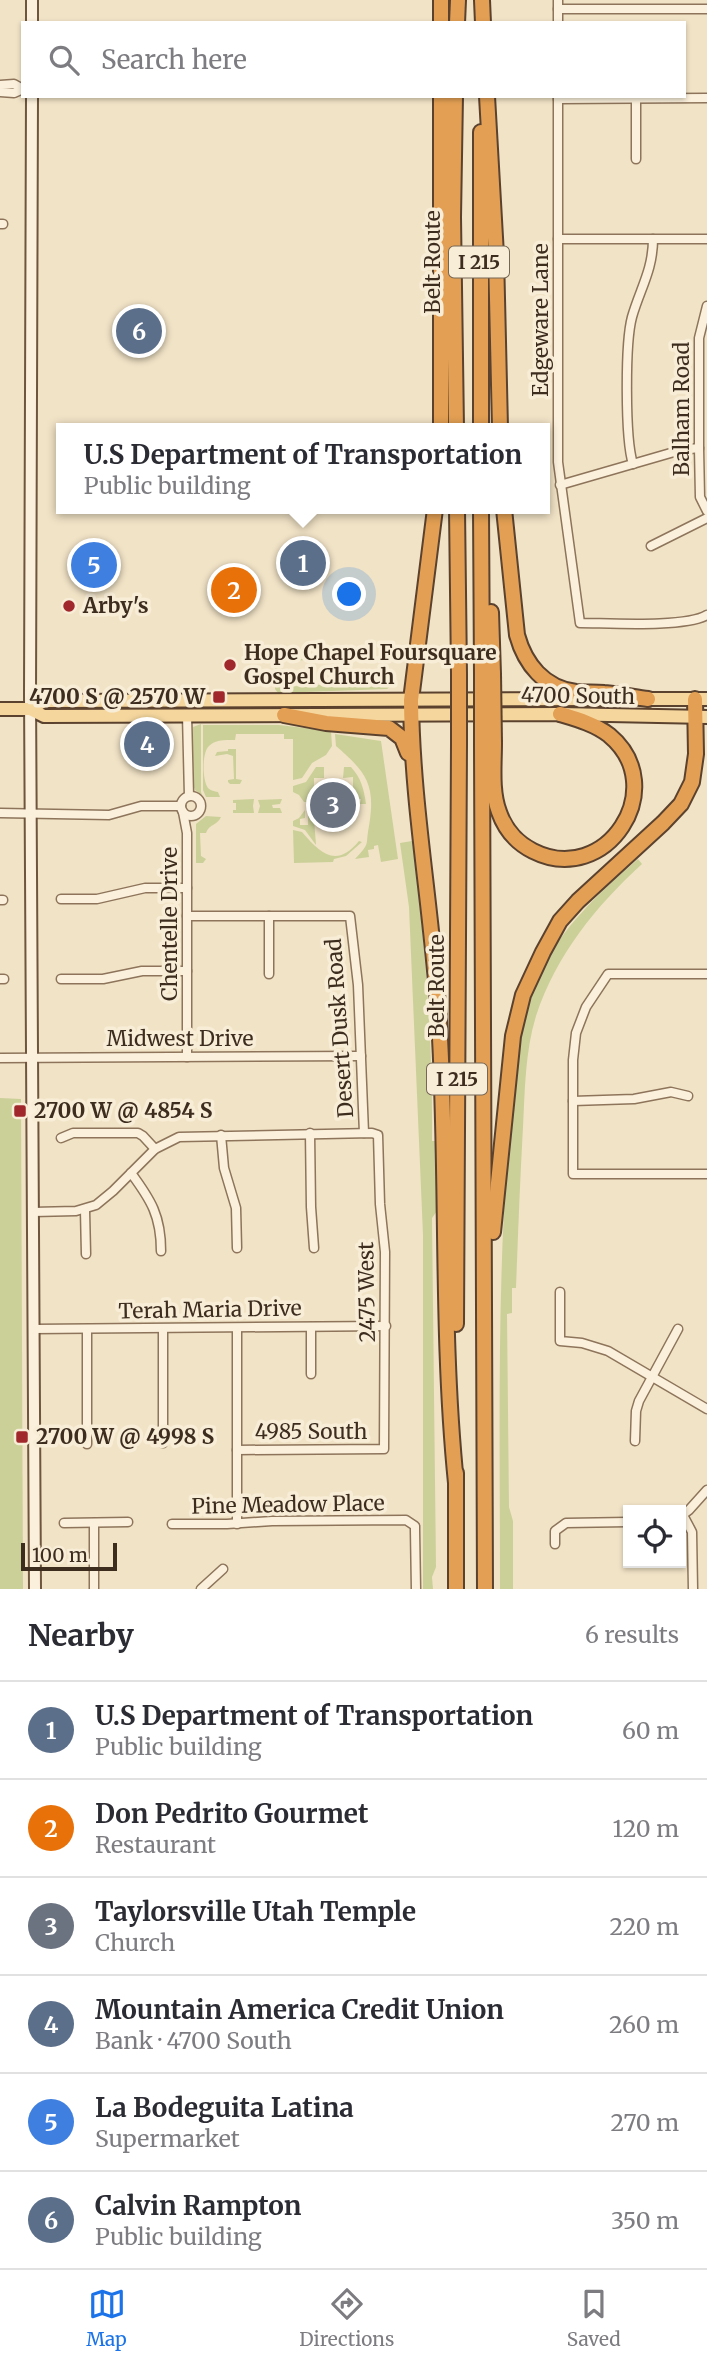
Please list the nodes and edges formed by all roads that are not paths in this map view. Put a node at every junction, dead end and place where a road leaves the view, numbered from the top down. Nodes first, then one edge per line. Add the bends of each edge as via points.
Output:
1 (32, 0) edge
2 (441, 0) edge
3 (457, 0) edge
4 (482, 0) edge
5 (558, 5) edge
6 (635, 5) edge
7 (707, 9) edge
8 (32, 21) edge
9 (441, 21) edge
10 (457, 21) edge
11 (482, 21) edge
12 (0, 85) edge
13 (21, 88) edge
14 (21, 90) edge
15 (0, 92) edge
16 (32, 98) edge
17 (441, 98) edge
18 (455, 98) edge
19 (481, 98) edge
20 (487, 98) edge
21 (558, 98) edge
22 (636, 98) joint
23 (707, 98) edge
24 (636, 159) dead end
25 (558, 239) junction
26 (653, 239) junction
27 (707, 239) edge
28 (707, 306) edge
29 (441, 423) edge
30 (456, 423) edge
31 (481, 423) edge
32 (500, 423) edge
33 (699, 449) junction
34 (633, 464) junction
35 (560, 485) junction
36 (707, 512) edge
37 (434, 514) edge
38 (457, 514) edge
39 (484, 514) edge
40 (505, 514) edge
41 (707, 518) edge
42 (651, 546) dead end
43 (707, 615) edge
44 (648, 699) junction
45 (701, 699) edge
46 (411, 707) junction
47 (0, 709) edge
48 (30, 709) junction
49 (560, 714) junction
50 (187, 715) junction
51 (284, 715) junction
52 (701, 717) edge
53 (488, 744) junction
54 (414, 785) junction
55 (189, 796) junction
56 (182, 809) junction
57 (0, 813) edge
58 (31, 814) junction
59 (196, 815) junction
60 (187, 833) junction
61 (187, 888) junction
62 (61, 899) dead end
63 (187, 916) junction
64 (269, 916) junction
65 (187, 971) junction
66 (269, 974) dead end
67 (707, 974) edge
68 (61, 979) dead end
69 (361, 1056) junction
70 (187, 1057) junction
71 (0, 1058) edge
72 (32, 1058) junction
73 (688, 1096) dead end
74 (573, 1101) junction
75 (310, 1133) junction
76 (364, 1133) junction
77 (221, 1135) junction
78 (61, 1138) dead end
79 (155, 1149) junction
80 (131, 1173) junction
81 (707, 1174) edge
82 (85, 1210) junction
83 (33, 1212) junction
84 (237, 1248) dead end
85 (314, 1248) dead end
86 (161, 1251) dead end
87 (86, 1254) dead end
88 (560, 1292) dead end
89 (486, 1314) junction
90 (311, 1326) junction
91 (386, 1326) junction
92 (34, 1329) junction
93 (87, 1329) junction
94 (163, 1329) junction
95 (237, 1329) junction
96 (678, 1329) dead end
97 (311, 1374) dead end
98 (651, 1376) junction
99 (707, 1409) edge
100 (635, 1441) dead end
101 (163, 1443) dead end
102 (87, 1444) dead end
103 (237, 1450) junction
104 (384, 1450) joint
105 (456, 1483) junction
106 (707, 1490) edge
107 (686, 1512) edge
108 (94, 1522) junction
109 (128, 1522) dead end
110 (623, 1522) edge
111 (686, 1522) edge
112 (64, 1523) dead end
113 (172, 1524) dead end
114 (237, 1524) junction
115 (555, 1544) dead end
116 (223, 1569) dead end
117 (35, 1589) edge
118 (94, 1589) edge
119 (201, 1589) edge
120 (416, 1589) edge
121 (456, 1589) edge
122 (485, 1589) edge
123 (693, 1589) edge

1 - 8 main road
2 - 9 highway
3 - 10 highway
4 - 11 highway
5 - 6 street
6 - 7 street
12 - 13 street
14 - 15 street
16 - 48 main road
17 - 29 highway
18 - 30 highway, Belt Route / I 215
19 - 31 highway, I 215
20 - 32 highway
21 - 25 street, Edgeware Lane
22 - 23 street
22 - 24 street
25 - 26 street
25 - 35 street, Edgeware Lane
26 - 27 street
26 - 34 street via 649,275 630,329 628,445
28 - 33 street, Balham Road via 699,338
33 - 34 street
33 - 36 street, Balham Road via 700,497
34 - 35 street
35 - 43 street, Edgeware Lane via 579,622 682,622
37 - 46 highway
38 - 105 highway, Belt Route / I 215, bridge
39 - 53 highway, I 215, bridge
40 - 44 highway via 517,635 531,666 551,684 567,690
41 - 42 street
44 - 45 main road, 4700 South
44 - 46 main road, 4700 South
45 - 52 highway
46 - 48 main road, 4700 South via 44,701
46 - 49 main road, 4700 South
46 - 51 main road, 4700 South
46 - 54 highway
47 - 48 main road, 4700 South
48 - 50 main road, 4700 South via 44,716
48 - 58 main road
49 - 52 main road, 4700 South
49 - 53 highway via 608,735 623,751 632,772 633,800 626,821 612,839 593,852 572,858 549,857 511,834 496,802
50 - 51 main road, 4700 South
50 - 55 street
51 - 54 highway via 393,730 405,745
52 - 89 highway via 692,782 681,804 561,921 523,995 513,1036
53 - 89 highway, I 215
54 - 105 highway via 438,1002 448,1388
55 - 56 street
55 - 59 street via 201,804
56 - 58 street via 141,806 109,815
56 - 59 street, Chentelle Drive via 191,817
56 - 60 street, Chentelle Drive
57 - 58 street
58 - 72 main road
59 - 60 street, Chentelle Drive
60 - 61 street, Chentelle Drive
61 - 62 street via 145,888 97,900
61 - 63 street, Chentelle Drive
63 - 64 street, Desert Dusk Road
63 - 65 street, Chentelle Drive
64 - 66 street
64 - 69 street, Desert Dusk Road via 350,916
65 - 68 street
65 - 70 street, Chentelle Drive
67 - 74 street via 608,974 586,1007 576,1033
69 - 70 street, Midwest Drive
69 - 76 street, Desert Dusk Road
70 - 72 street, Midwest Drive
71 - 72 street, Midwest Drive
72 - 83 main road
73 - 74 street via 671,1092 634,1099
74 - 81 street via 573,1174
75 - 76 street
75 - 77 street
75 - 85 street
76 - 91 street, 2475 West via 378,1135
77 - 79 street via 179,1137
77 - 84 street via 224,1167 236,1208
78 - 79 street via 74,1133 138,1133
79 - 80 street
80 - 82 street
80 - 86 street via 156,1212
82 - 83 street
82 - 87 street
83 - 92 main road
88 - 98 street via 560,1341 596,1346
89 - 122 highway, I 215
90 - 91 street, Terah Maria Drive
90 - 95 street, Terah Maria Drive
90 - 97 street
91 - 104 street, 2475 West
92 - 93 street, Terah Maria Drive
92 - 117 main road
93 - 94 street, Terah Maria Drive
93 - 102 street
94 - 95 street, Terah Maria Drive
94 - 101 street
95 - 103 street
96 - 98 street
98 - 99 street
98 - 100 street via 636,1411
103 - 104 street, 4985 South
103 - 114 street
105 - 121 highway, Belt Route / I 215
106 - 107 street
108 - 109 street
108 - 112 street
108 - 118 street
110 - 115 street via 563,1524 555,1531
111 - 123 street via 692,1532
113 - 114 street, Pine Meadow Place
114 - 120 street, Pine Meadow Place via 406,1520 415,1526
116 - 119 street

